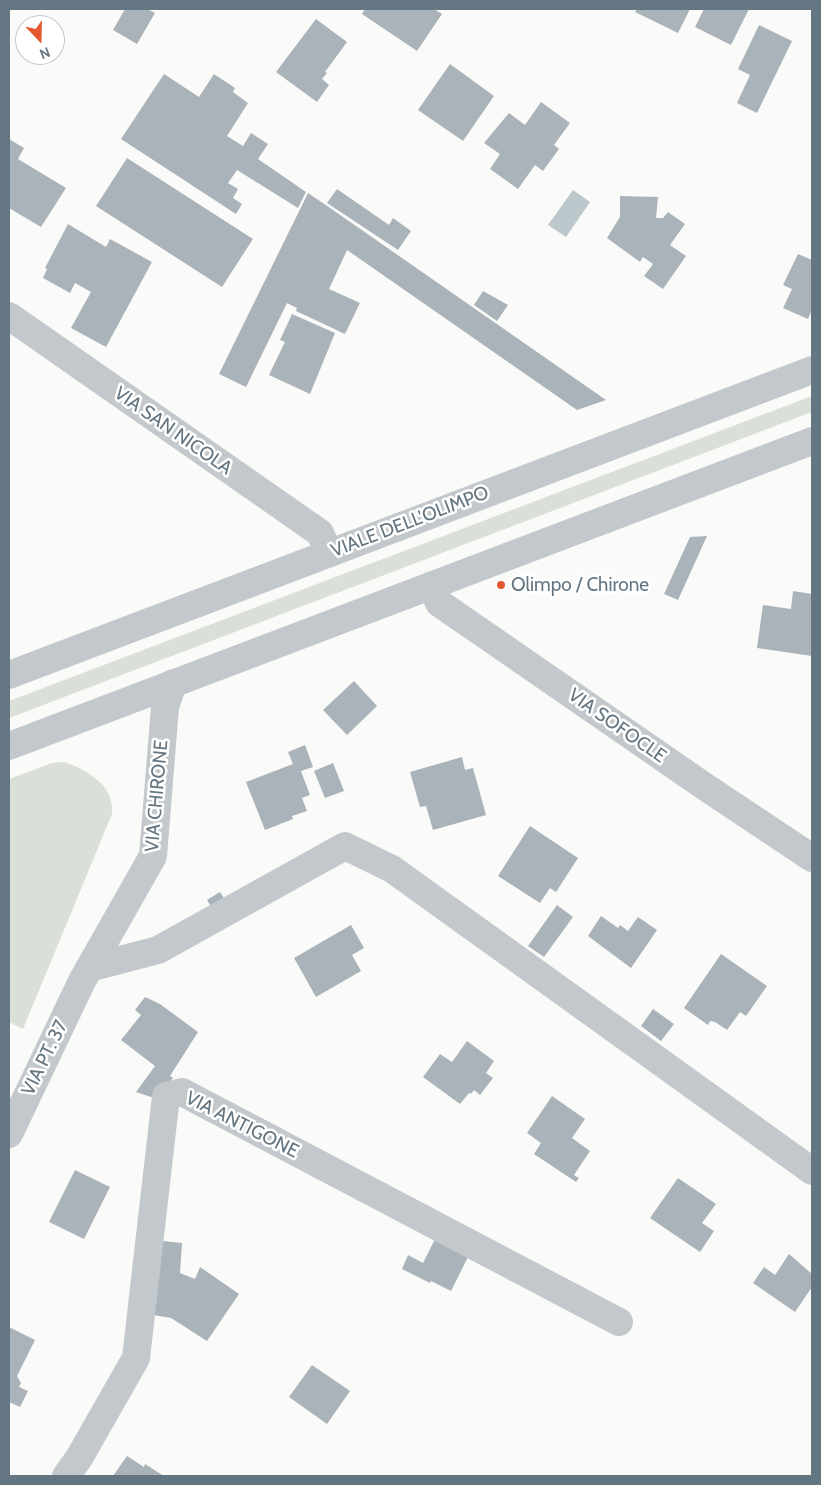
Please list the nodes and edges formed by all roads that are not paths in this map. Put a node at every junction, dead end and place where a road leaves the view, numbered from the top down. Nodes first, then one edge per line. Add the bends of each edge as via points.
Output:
1 (9, 316) edge
2 (812, 370) edge
3 (812, 441) edge
4 (329, 553) junction
5 (432, 585) junction
6 (9, 675) edge
7 (172, 683) junction
8 (9, 746) edge
9 (812, 858) edge
10 (86, 975) junction
11 (9, 1134) edge
12 (812, 1171) edge
13 (619, 1322) dead end
14 (66, 1476) edge

1 - 4 street, VIA SAN NICOLA via 320,533
2 - 4 street, VIALE DELL'OLIMPO
3 - 5 street
4 - 6 street, VIALE DELL'OLIMPO
5 - 7 street
5 - 9 street, VIA SOFOCLE via 438,603
7 - 8 street
7 - 10 street, VIA CHIRONE via 165,706 153,856
10 - 11 street, VIA PT. 37
10 - 12 street via 158,950 345,846 392,869
13 - 14 street, VIA ANTIGONE via 182,1092 166,1096 136,1358

